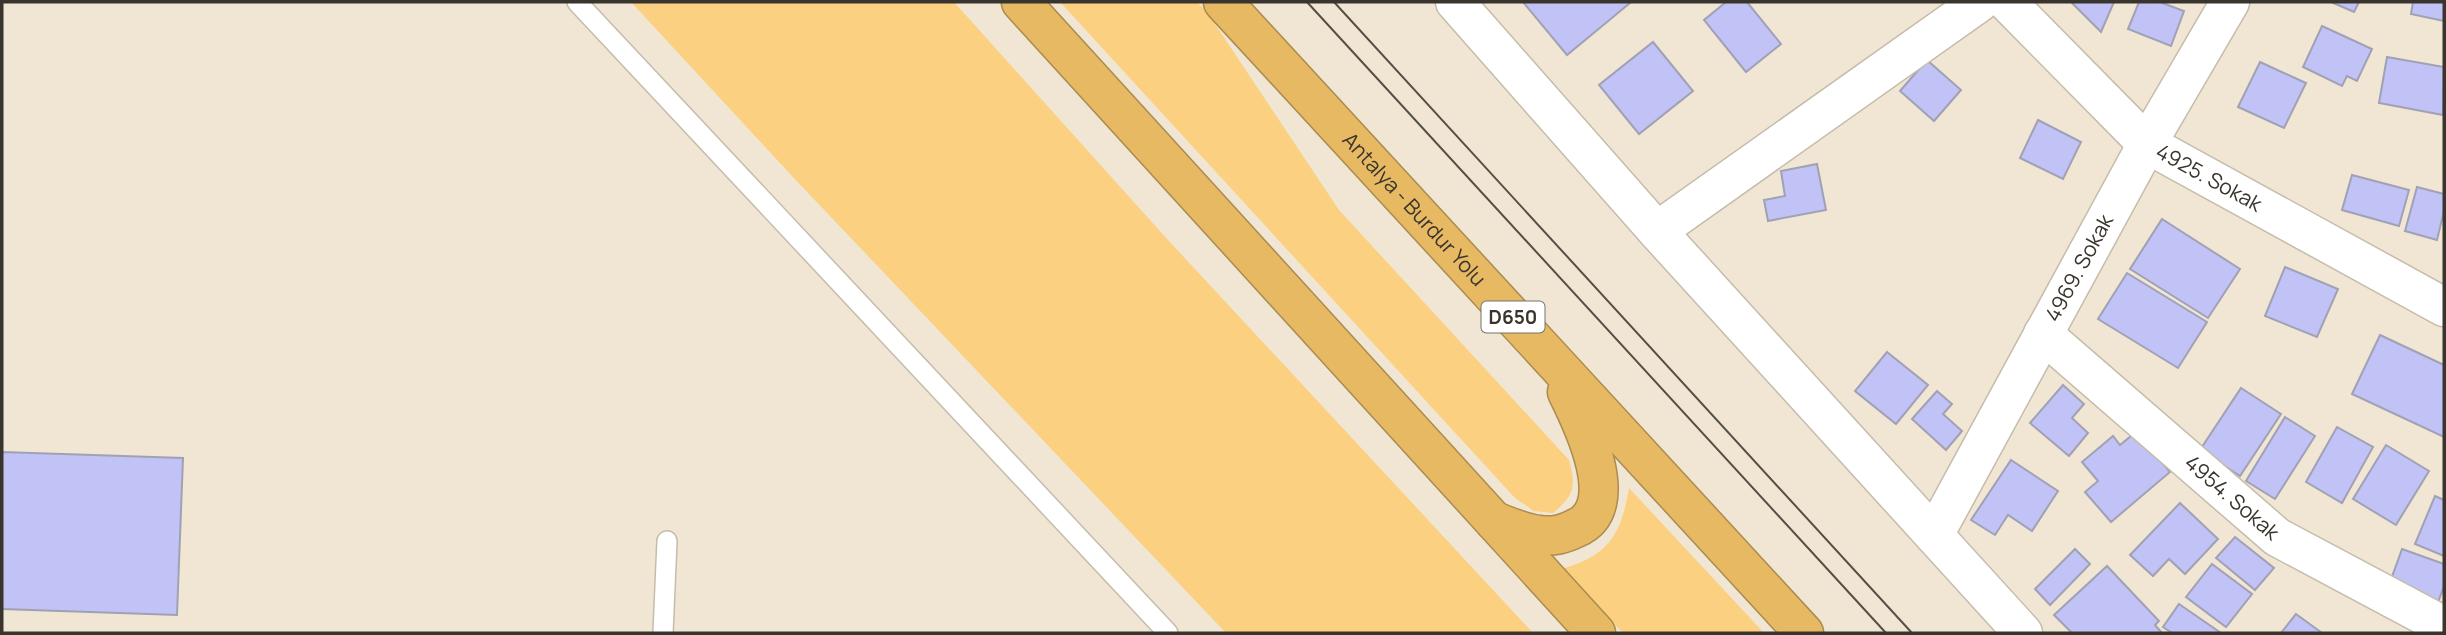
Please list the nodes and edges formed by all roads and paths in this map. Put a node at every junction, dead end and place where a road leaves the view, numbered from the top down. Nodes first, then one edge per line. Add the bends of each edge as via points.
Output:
1 (577, 2) edge
2 (1020, 2) edge
3 (1223, 2) edge
4 (1455, 2) edge
5 (1980, 2) edge
6 (2007, 2) edge
7 (2230, 2) edge
8 (2147, 144) junction
9 (1657, 231) junction
10 (2444, 307) edge
11 (2043, 334) junction
12 (1549, 357) junction
13 (1492, 520) junction
14 (1934, 535) junction
15 (667, 541) dead end
16 (2444, 626) edge
17 (663, 633) edge
18 (1168, 633) edge
19 (1596, 633) edge
20 (1804, 633) edge
21 (2023, 633) edge

1 - 18 lane
2 - 13 highway
3 - 12 highway, Antalya - Burdur Yolu / D650
4 - 9 street
5 - 9 street
6 - 8 street, 4925. Sokak
7 - 8 street, 4969. Sokak
8 - 10 street, 4925. Sokak
8 - 11 street, 4969. Sokak
9 - 14 street
11 - 14 street, 4969. Sokak
11 - 16 street, 4954. Sokak via 2277,537
12 - 13 highway via 1587,431 1599,476 1597,507 1584,525 1560,535 1538,535
12 - 20 highway, Antalya - Burdur Yolu / D650
13 - 19 highway
14 - 21 street
15 - 17 lane

